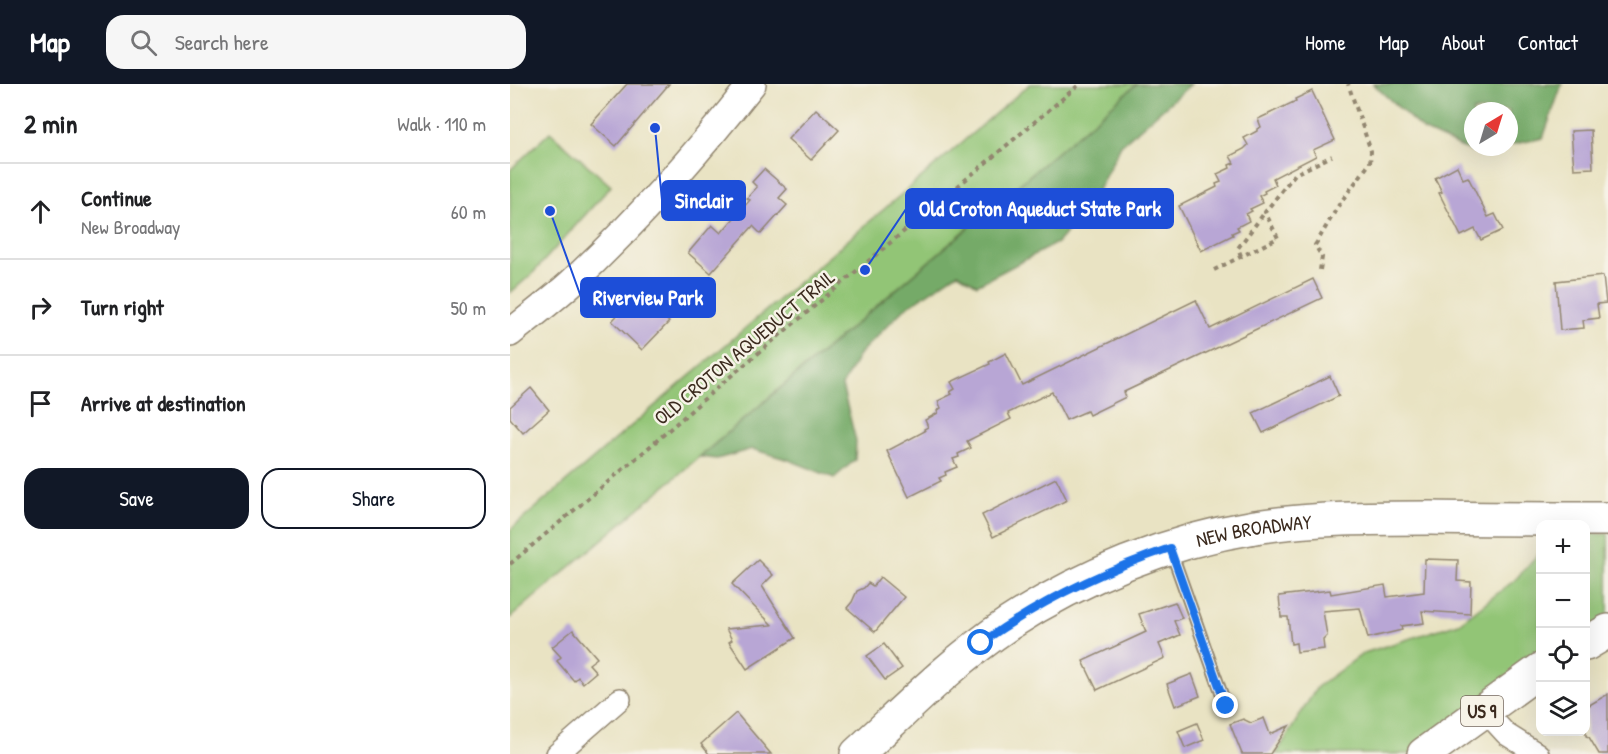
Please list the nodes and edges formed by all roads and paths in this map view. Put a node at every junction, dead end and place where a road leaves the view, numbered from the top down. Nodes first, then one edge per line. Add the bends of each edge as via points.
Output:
1 (752, 84) edge
2 (1080, 84) edge
3 (1348, 84) edge
4 (1332, 156) dead end
5 (1265, 212) junction
6 (1241, 256) junction
7 (1214, 270) dead end
8 (1320, 270) dead end
9 (510, 333) edge
10 (1608, 519) edge
11 (1170, 548) junction
12 (510, 564) edge
13 (1608, 631) edge
14 (1590, 642) edge
15 (1536, 673) edge
16 (620, 699) dead end
17 (1226, 706) dead end
18 (1484, 710) junction
19 (557, 754) edge
20 (857, 754) edge
21 (1424, 754) edge
22 (1538, 754) edge

1 - 9 street via 686,165 620,236 569,285
2 - 12 path, OLD CROTON AQUEDUCT TRAIL
3 - 8 path via 1371,151 1370,163 1315,245 1322,257
4 - 5 path via 1295,174
5 - 6 path via 1238,248
5 - 6 path via 1278,238
6 - 7 path
10 - 11 main road, NEW BROADWAY via 1313,520 1255,527
11 - 17 lane
11 - 20 main road, NEW BROADWAY via 1085,581 1006,625 941,676
13 - 14 main road
15 - 18 main road, US 9
16 - 19 street
18 - 21 main road, US 9
18 - 22 street via 1506,734

